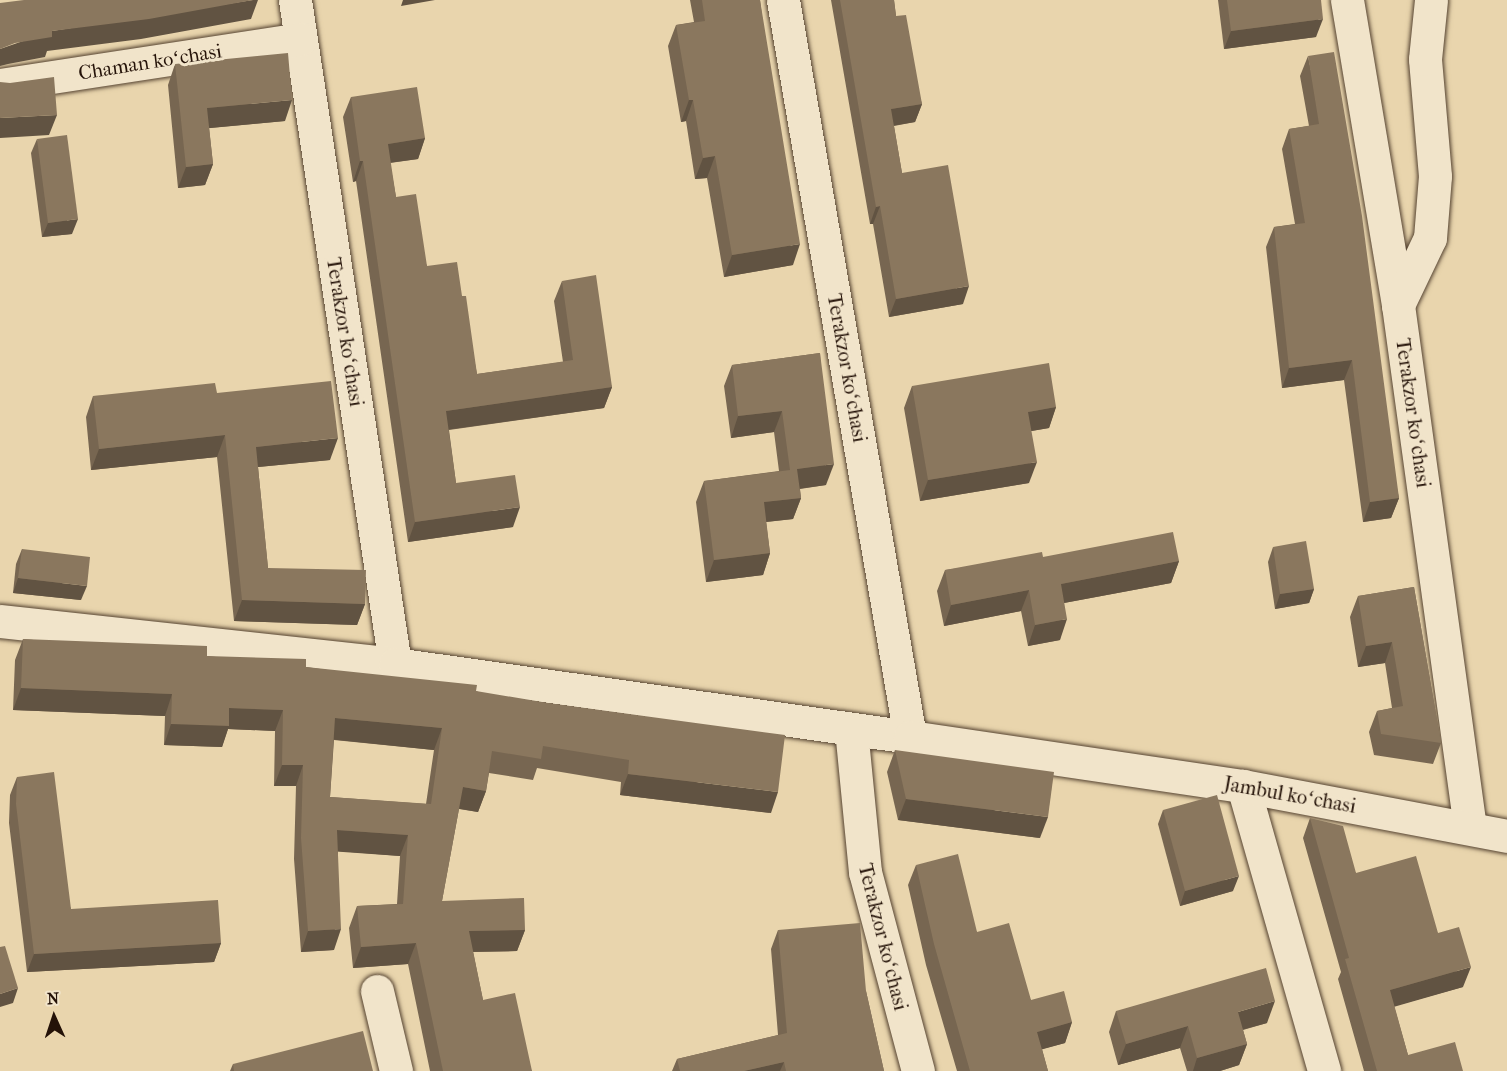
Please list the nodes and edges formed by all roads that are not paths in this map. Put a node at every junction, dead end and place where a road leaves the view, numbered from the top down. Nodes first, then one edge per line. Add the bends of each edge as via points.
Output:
1 (294, 0) edge
2 (783, 0) edge
3 (1347, 0) edge
4 (1431, 0) edge
5 (300, 39) junction
6 (0, 85) edge
7 (1398, 305) junction
8 (0, 621) edge
9 (395, 664) junction
10 (851, 729) junction
11 (910, 737) junction
12 (1243, 786) junction
13 (1470, 828) junction
14 (1507, 836) edge
15 (377, 991) dead end
16 (396, 1071) edge
17 (918, 1071) edge
18 (1324, 1071) edge

1 - 5 street, Terakzor koʻchasi
2 - 11 street, Terakzor koʻchasi
3 - 7 street, Terakzor koʻchasi
4 - 7 street via 1425,59 1435,176 1430,238
5 - 6 street, Chaman koʻchasi
5 - 9 street, Terakzor koʻchasi
7 - 13 street, Terakzor koʻchasi
8 - 9 street, Jambul koʻchasi
9 - 10 street, Jambul koʻchasi
10 - 11 street, Jambul koʻchasi
10 - 17 street, Terakzor koʻchasi via 865,872
11 - 12 street, Jambul koʻchasi
12 - 13 street, Jambul koʻchasi
12 - 18 street
13 - 14 street, Jambul koʻchasi
15 - 16 street

